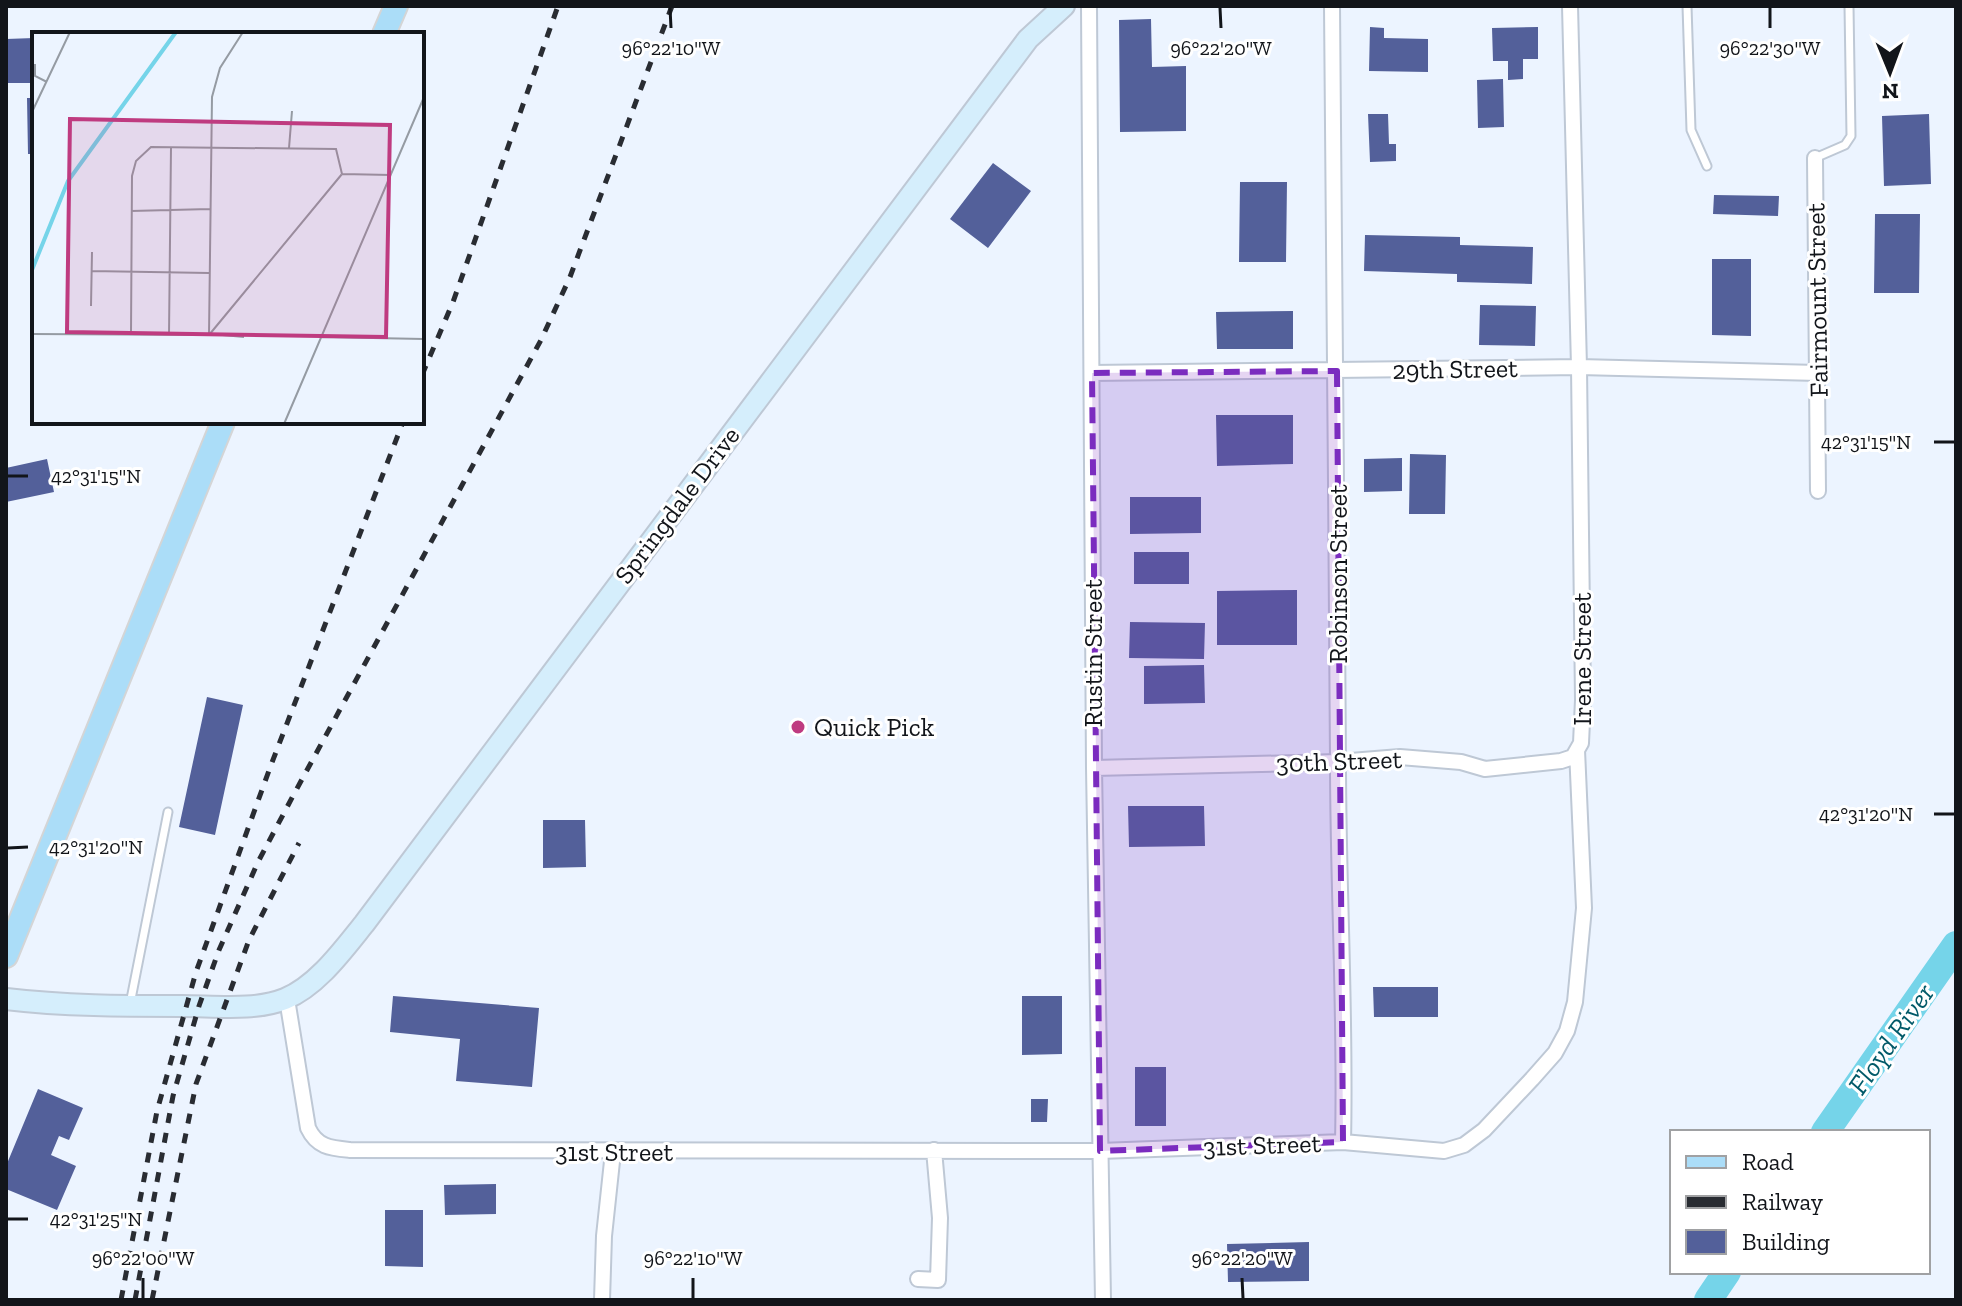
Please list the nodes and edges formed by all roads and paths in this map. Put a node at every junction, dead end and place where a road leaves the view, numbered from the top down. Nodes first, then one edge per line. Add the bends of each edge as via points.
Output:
1 (396, 6) edge
2 (1064, 6) edge
3 (1089, 6) edge
4 (1332, 6) edge
5 (1570, 6) edge
6 (1687, 6) edge
7 (1849, 6) edge
8 (385, 32) edge
9 (1815, 158) joint
10 (1707, 166) dead end
11 (1579, 367) junction
12 (1337, 371) junction
13 (1092, 373) junction
14 (1818, 373) junction
15 (222, 424) edge
16 (1818, 491) dead end
17 (1577, 750) junction
18 (1338, 762) junction
19 (1094, 768) junction
20 (168, 812) dead end
21 (6, 956) edge
22 (6, 999) edge
23 (287, 999) junction
24 (130, 1006) junction
25 (1343, 1142) junction
26 (934, 1150) junction
27 (1100, 1151) junction
28 (613, 1152) junction
29 (918, 1279) dead end
30 (602, 1300) edge
31 (1103, 1300) edge

1 - 8 main road
2 - 23 street, Springdale Drive via 1028,39 364,924 316,979
3 - 13 street, Rustin Street
4 - 12 street, Robinson Street
5 - 11 street, Irene Street
6 - 10 lane via 1691,130
7 - 9 lane via 1851,136 1845,145
9 - 14 street, Fairmount Street
11 - 12 street, 29th Street
11 - 14 street, 29th Street
11 - 17 street, Irene Street via 1583,700
12 - 13 street, 29th Street
12 - 18 street, Robinson Street
13 - 19 street, Rustin Street
14 - 16 street, Fairmount Street
15 - 21 main road
17 - 18 street, 30th Street via 1561,761 1485,769 1400,757
17 - 25 street, Irene Street via 1584,908 1580,965 1571,1017 1555,1053 1464,1145 1421,1151
18 - 19 street, 30th Street
18 - 25 street, Robinson Street
19 - 27 street, Rustin Street
20 - 24 lane
22 - 24 street
23 - 24 street via 225,1006
23 - 28 street, 31st Street via 308,1128 325,1148
25 - 27 street, 31st Street
26 - 27 street, 31st Street
26 - 28 street, 31st Street
26 - 29 street via 938,1280
27 - 31 street, Rustin Street
28 - 30 street

